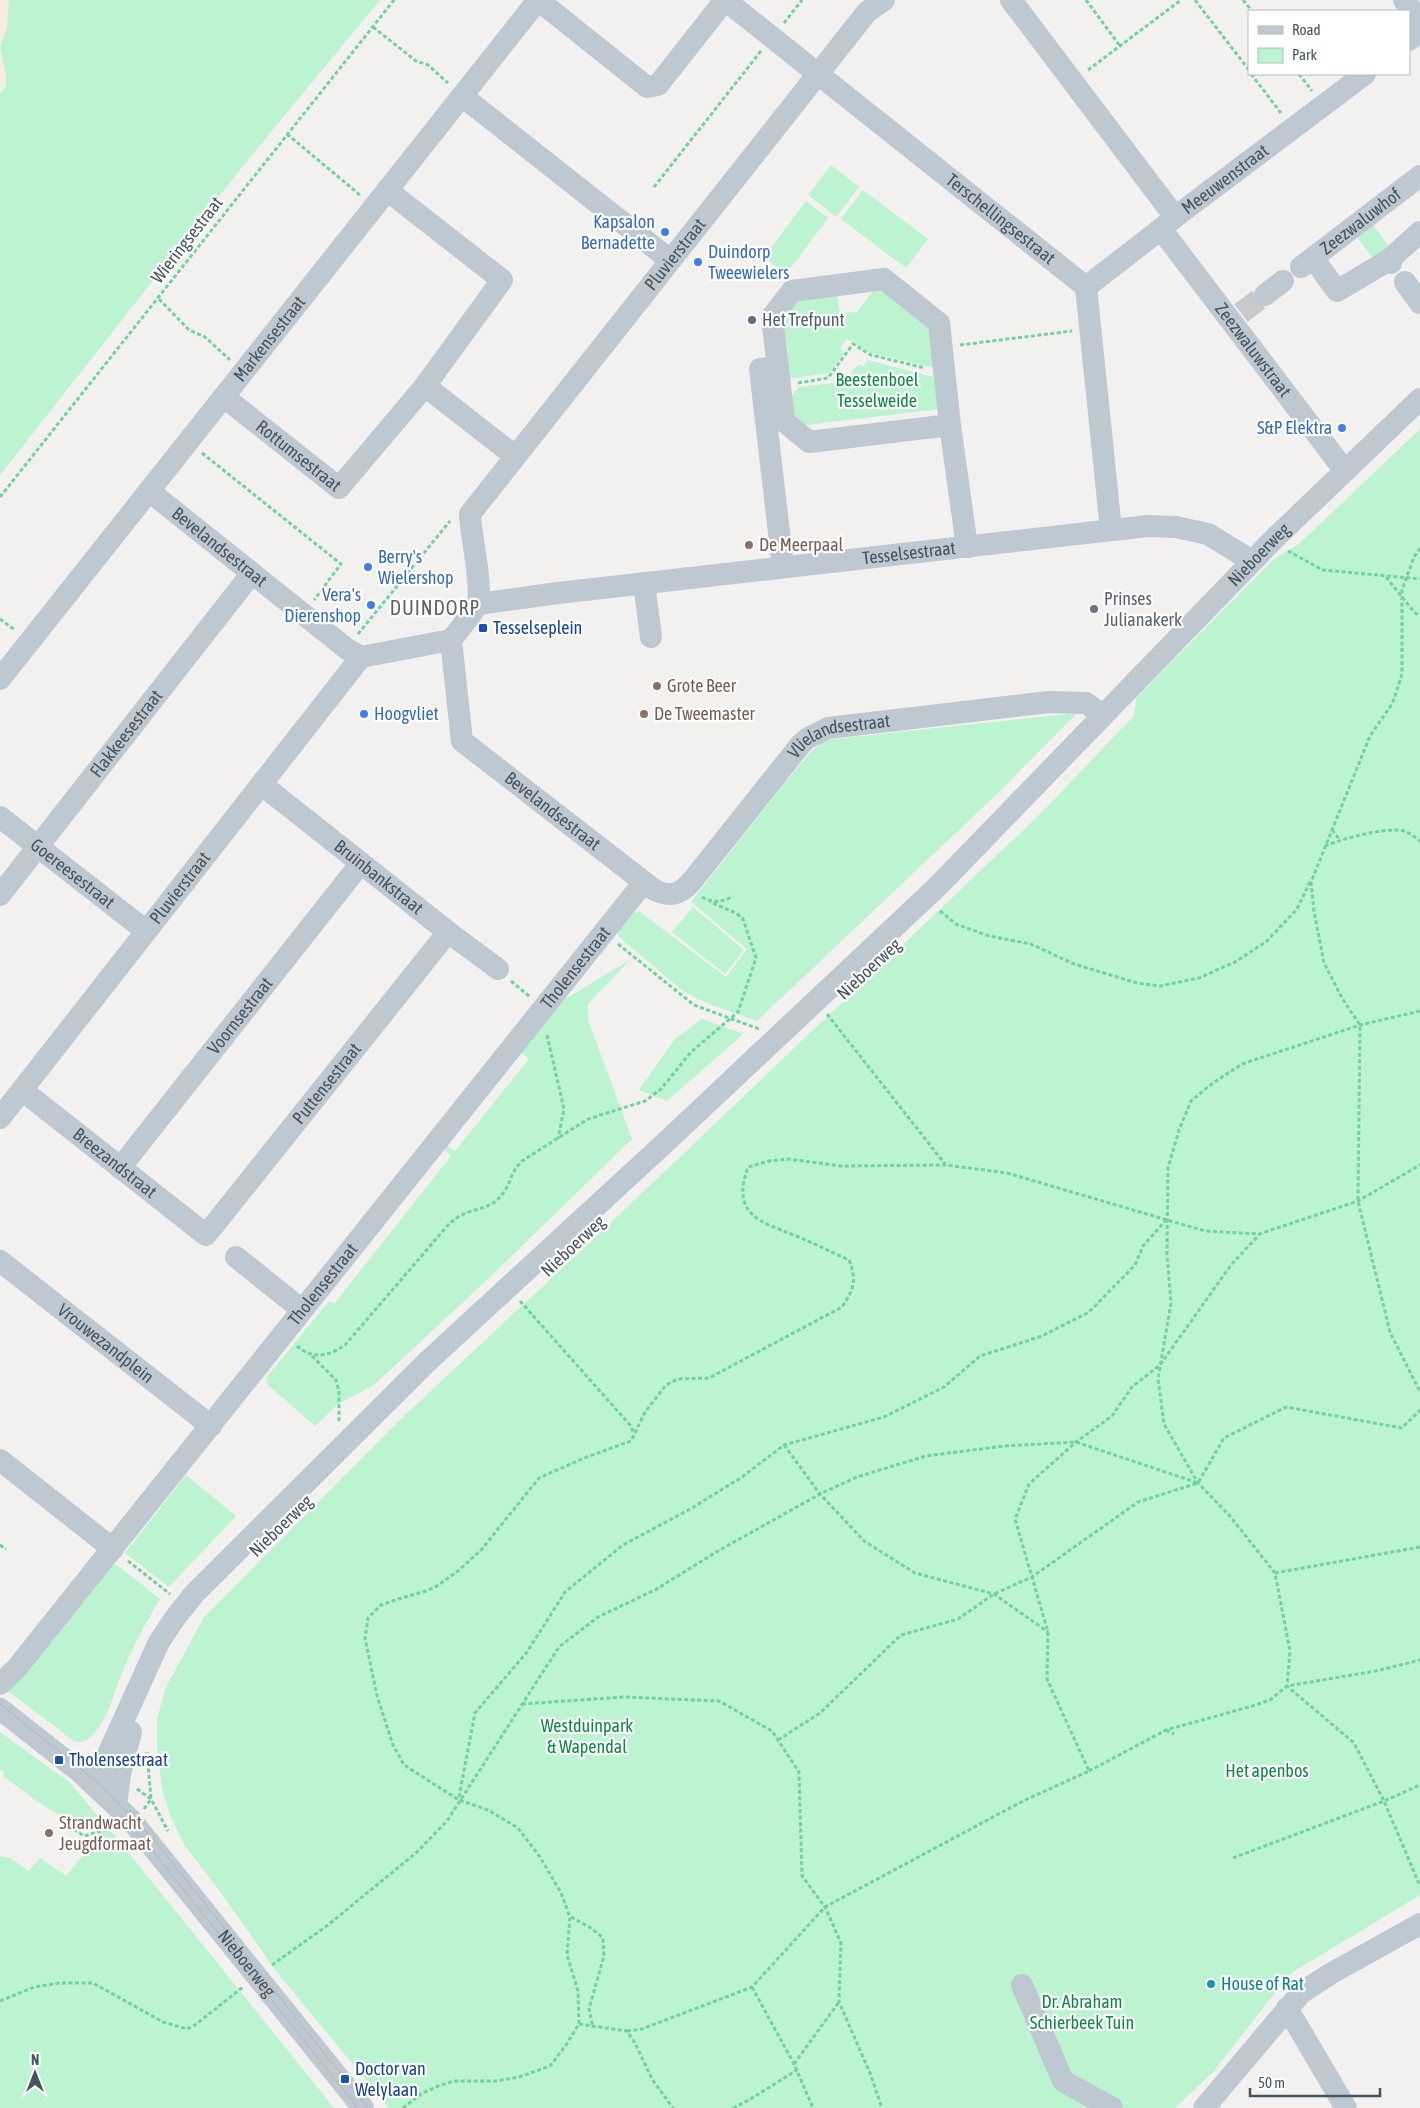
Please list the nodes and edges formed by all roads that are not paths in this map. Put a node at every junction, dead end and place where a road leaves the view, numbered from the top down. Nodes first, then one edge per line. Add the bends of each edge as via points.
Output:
1 (538, 0) edge
2 (725, 0) edge
3 (884, 0) edge
4 (1011, 0) edge
5 (1404, 0) edge
6 (1420, 21) edge
7 (818, 73) junction
8 (1365, 75) edge
9 (462, 96) junction
10 (1416, 186) edge
11 (380, 199) junction
12 (1168, 223) junction
13 (1420, 232) edge
14 (670, 260) junction
15 (1284, 281) dead end
16 (1405, 282) dead end
17 (1086, 287) junction
18 (1265, 295) tunnel mouth
19 (1420, 303) edge
20 (779, 376) junction
21 (426, 386) junction
22 (224, 397) junction
23 (1420, 399) edge
24 (950, 424) junction
25 (516, 456) junction
26 (1345, 471) junction
27 (150, 491) junction
28 (1111, 530) junction
29 (967, 547) junction
30 (1252, 561) junction
31 (783, 567) junction
32 (252, 573) junction
33 (644, 583) junction
34 (478, 604) junction
35 (651, 637) dead end
36 (451, 640) junction
37 (354, 653) junction
38 (0, 679) edge
39 (1102, 715) junction
40 (261, 784) junction
41 (0, 817) edge
42 (38, 847) junction
43 (361, 863) junction
44 (644, 882) junction
45 (0, 895) edge
46 (146, 931) junction
47 (448, 932) junction
48 (503, 974) road end
49 (22, 1090) junction
50 (0, 1118) edge
51 (120, 1168) junction
52 (206, 1235) joint
53 (236, 1257) dead end
54 (0, 1261) edge
55 (302, 1310) junction
56 (211, 1426) junction
57 (0, 1460) edge
58 (113, 1549) junction
59 (0, 1684) edge
60 (138, 1692) junction
61 (0, 1709) edge
62 (94, 1785) junction
63 (121, 1817) junction
64 (1420, 1924) edge
65 (1022, 1985) dead end
66 (1287, 2008) junction
67 (363, 2108) edge
68 (1112, 2108) edge
69 (1204, 2108) edge
70 (1346, 2108) edge

1 - 2 street via 647,87 658,85
1 - 9 street, Markensestraat
2 - 7 street, Terschellingsestraat
3 - 7 street, Pluvierstraat via 867,12
4 - 12 street, Zeezwaluwstraat via 1072,82
5 - 6 street
7 - 14 street, Pluvierstraat
7 - 17 street, Terschellingsestraat
8 - 12 street, Meeuwenstraat
9 - 11 street, Markensestraat
9 - 14 street
10 - 13 street, Zeezwaluwhof via 1307,263 1337,291 1390,261
11 - 21 street, Rottumsestraat via 502,280
11 - 22 street, Markensestraat
12 - 17 street, Meeuwenstraat
12 - 26 street, Zeezwaluwstraat
14 - 25 street, Pluvierstraat
15 - 18 street
16 - 19 street
17 - 28 street
20 - 24 street via 784,421 809,442
20 - 24 street via 772,317 792,291 884,279 939,323
20 - 31 street via 760,369
21 - 22 street, Rottumsestraat via 339,488
21 - 25 street
22 - 27 street, Markensestraat
23 - 26 street, Nieboerweg
24 - 29 street
25 - 34 street, Pluvierstraat via 470,514
26 - 30 street, Nieboerweg
27 - 32 street, Bevelandsestraat
27 - 38 street, Markensestraat
28 - 29 street, Tesselsestraat
28 - 30 street, Tesselsestraat via 1176,527 1208,534
29 - 31 street, Tesselsestraat
30 - 39 street, Nieboerweg
31 - 33 street, Tesselsestraat
32 - 37 street, Bevelandsestraat
32 - 42 street, Flakkeesestraat
33 - 34 street, Tesselsestraat
33 - 35 street
34 - 36 street
36 - 37 street
36 - 44 street, Bevelandsestraat via 462,741
37 - 40 street, Pluvierstraat
39 - 44 street, Vlielandsestraat via 1086,703 1049,702 816,732 801,744 687,887 669,895
39 - 60 street, Nieboerweg via 925,898 676,1134 427,1362 194,1594 159,1642
40 - 43 street, Bruinbankstraat
40 - 46 street, Pluvierstraat
41 - 42 street, Goereesestraat
42 - 45 street, Flakkeesestraat
42 - 46 street, Goereesestraat
43 - 47 street, Bruinbankstraat
43 - 51 street, Voornsestraat
44 - 55 street, Tholensestraat
46 - 49 street, Pluvierstraat
47 - 48 street, Bruinbankstraat
47 - 52 street, Puttensestraat
49 - 50 street, Pluvierstraat
49 - 51 street, Breezandstraat
51 - 52 street, Breezandstraat
53 - 55 street
54 - 56 street, Vrouwezandplein
55 - 56 street, Tholensestraat
56 - 58 street, Tholensestraat
57 - 58 street
58 - 59 street, Tholensestraat via 16,1669
60 - 62 street, Nieboerweg
60 - 63 street, Nieboerweg via 134,1723 120,1774
61 - 62 street
62 - 63 street, Nieboerweg
63 - 67 street, Nieboerweg via 257,1976
64 - 66 street via 1330,1974 1301,1993
65 - 68 street via 1063,2081
66 - 69 street
66 - 70 street

